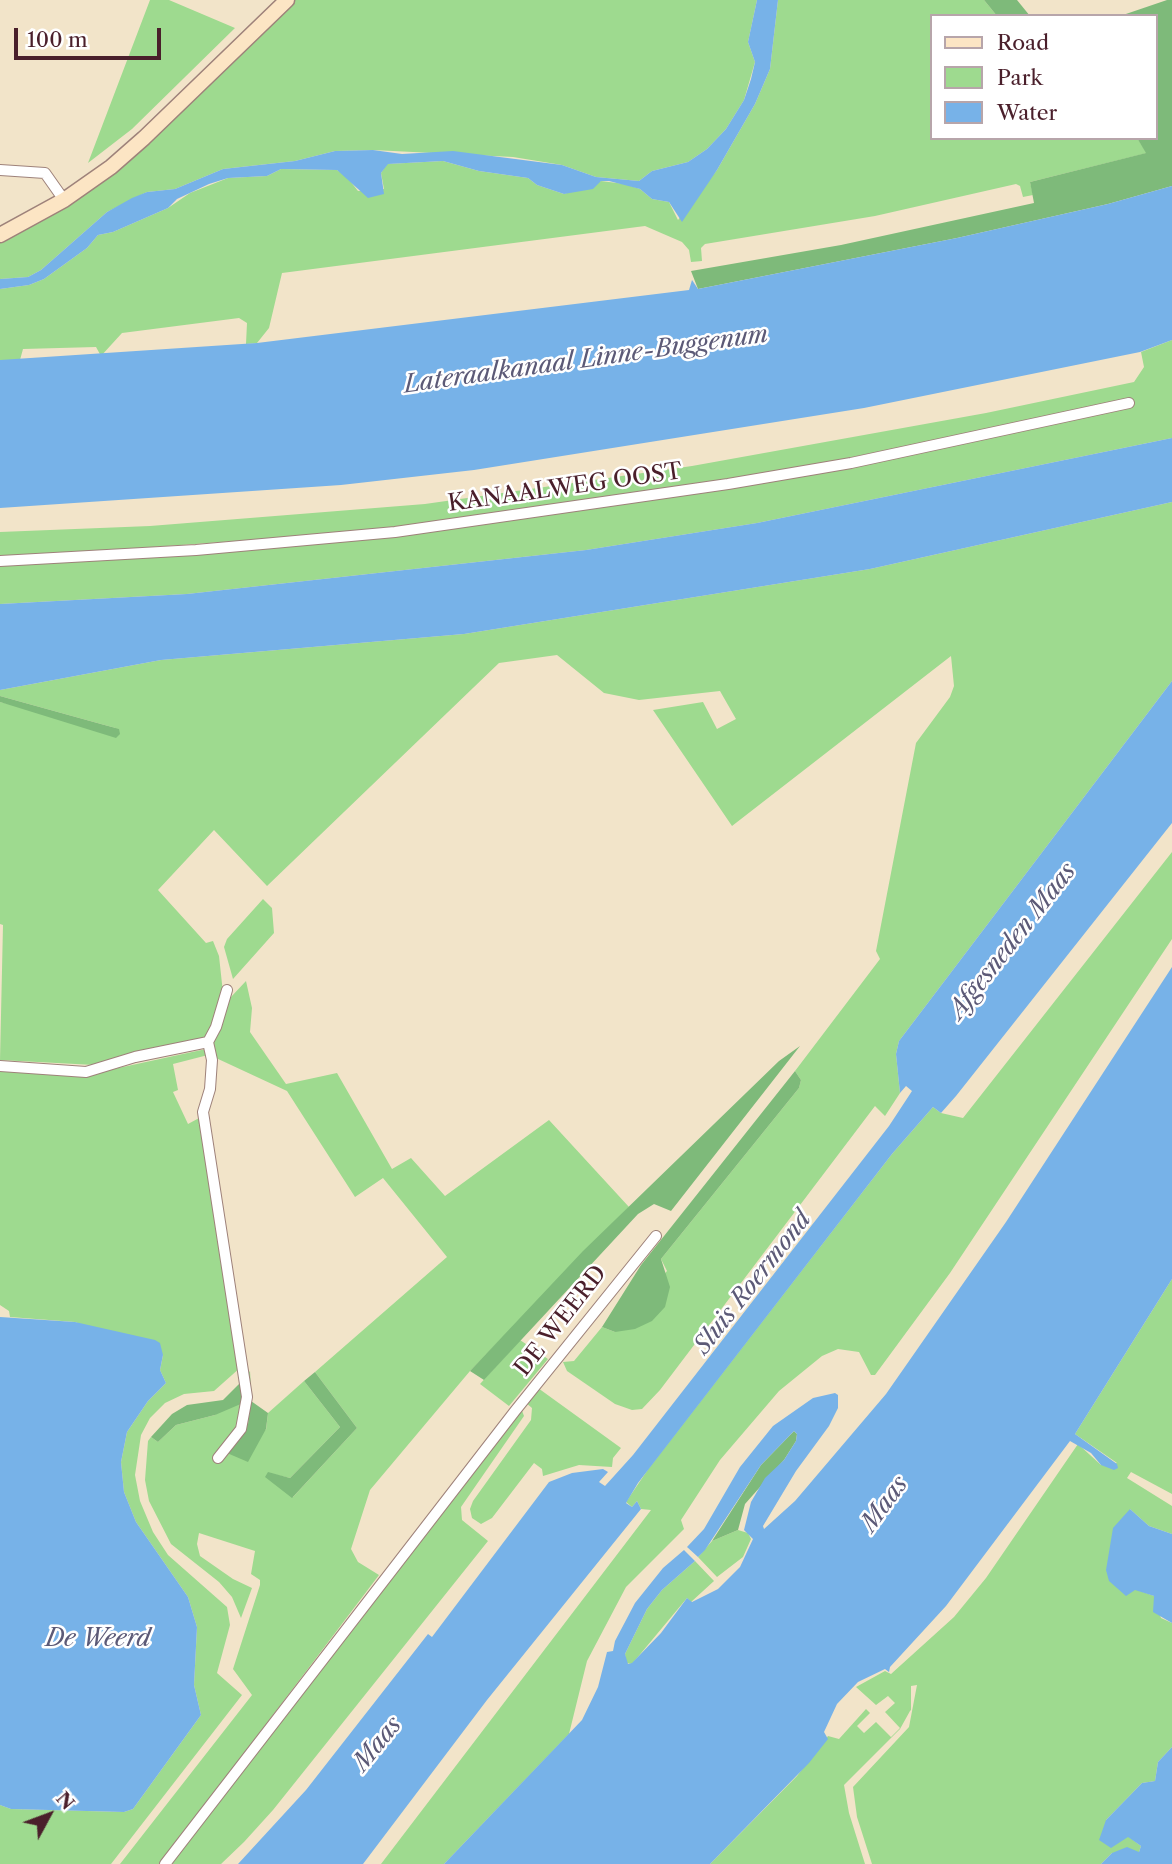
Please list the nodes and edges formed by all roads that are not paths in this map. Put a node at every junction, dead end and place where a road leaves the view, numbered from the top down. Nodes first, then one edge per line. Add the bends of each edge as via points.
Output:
1 (287, 0) edge
2 (0, 170) edge
3 (64, 200) junction
4 (0, 235) edge
5 (1129, 403) dead end
6 (0, 561) edge
7 (228, 990) dead end
8 (208, 1042) junction
9 (0, 1066) edge
10 (656, 1236) dead end
11 (219, 1458) dead end
12 (165, 1864) edge

1 - 3 main road via 144,138
2 - 3 street via 45,173
3 - 4 main road
5 - 6 street, KANAALWEG OOST via 837,466 395,532
7 - 8 street
8 - 9 street via 86,1072
8 - 11 street via 210,1089 203,1112 247,1397 241,1429
10 - 12 street, DE WEERD

